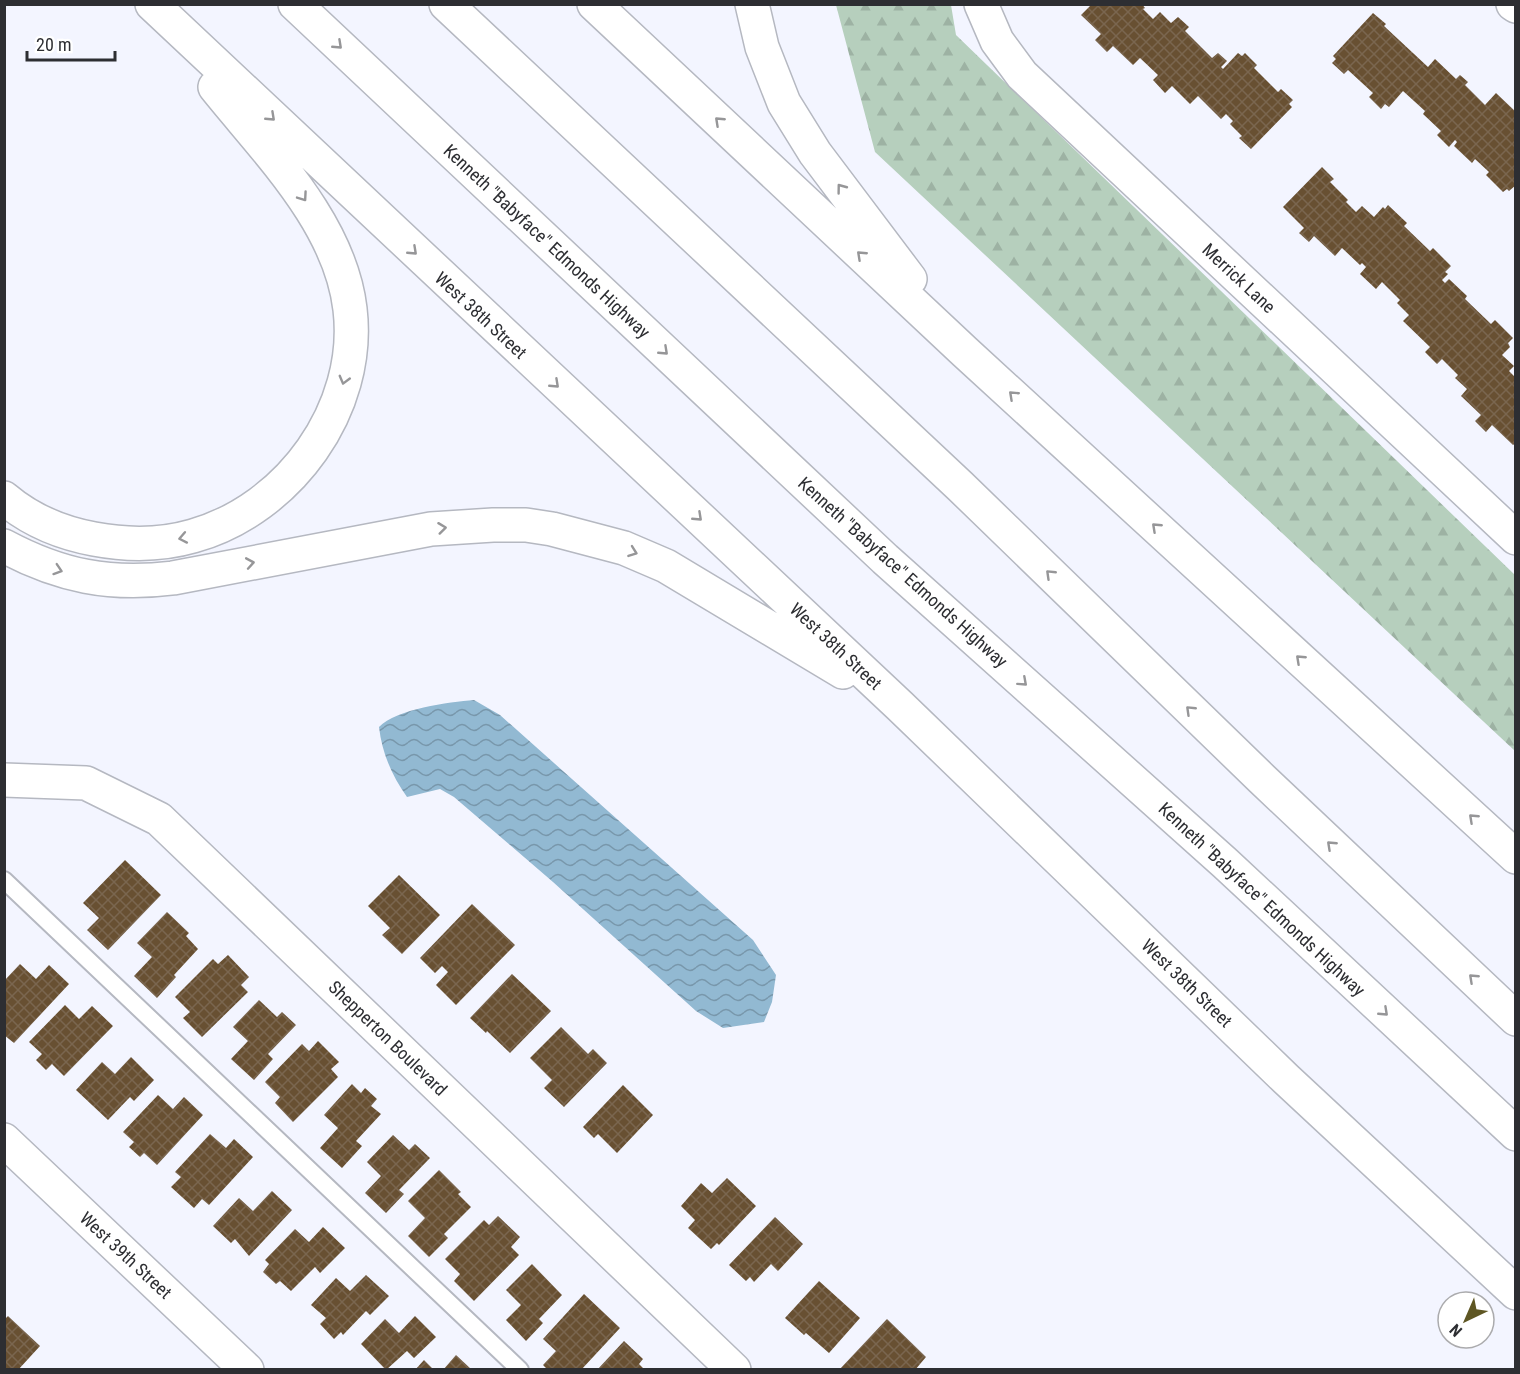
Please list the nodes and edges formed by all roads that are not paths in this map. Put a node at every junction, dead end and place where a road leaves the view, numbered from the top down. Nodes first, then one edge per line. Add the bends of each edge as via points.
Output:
1 (148, 4) edge
2 (152, 4) edge
3 (295, 4) edge
4 (446, 4) edge
5 (594, 4) edge
6 (752, 4) edge
7 (981, 4) edge
8 (965, 352) junction
9 (4, 498) edge
10 (1515, 538) edge
11 (4, 546) edge
12 (900, 706) junction
13 (4, 780) edge
14 (1515, 857) edge
15 (4, 880) edge
16 (1515, 1018) edge
17 (1515, 1134) edge
18 (4, 1140) edge
19 (1515, 1293) edge
20 (247, 1370) edge
21 (520, 1370) edge
22 (734, 1370) edge

1 -> 9 main road via 290,180 329,240 339,262 350,308 352,334 344,382 325,429 294,472 245,513 193,536 141,543 85,538 37,520
2 -> 12 main road, West 38th Street
3 -> 17 main road, Kenneth "Babyface" Edmonds Highway via 885,559 1225,863
16 -> 4 main road via 1262,780 951,478
8 -> 5 main road
8 -> 6 main road via 798,128 765,56
7 - 10 main road, Merrick Lane via 997,41 1022,75
14 -> 8 main road
11 -> 12 main road via 69,573 135,581 173,578 431,530 493,525 552,529 624,548 666,566
12 - 19 main road, West 38th Street
13 - 22 main road, Shepperton Boulevard via 86,783 159,819
15 - 21 lane
18 - 20 main road, West 39th Street

